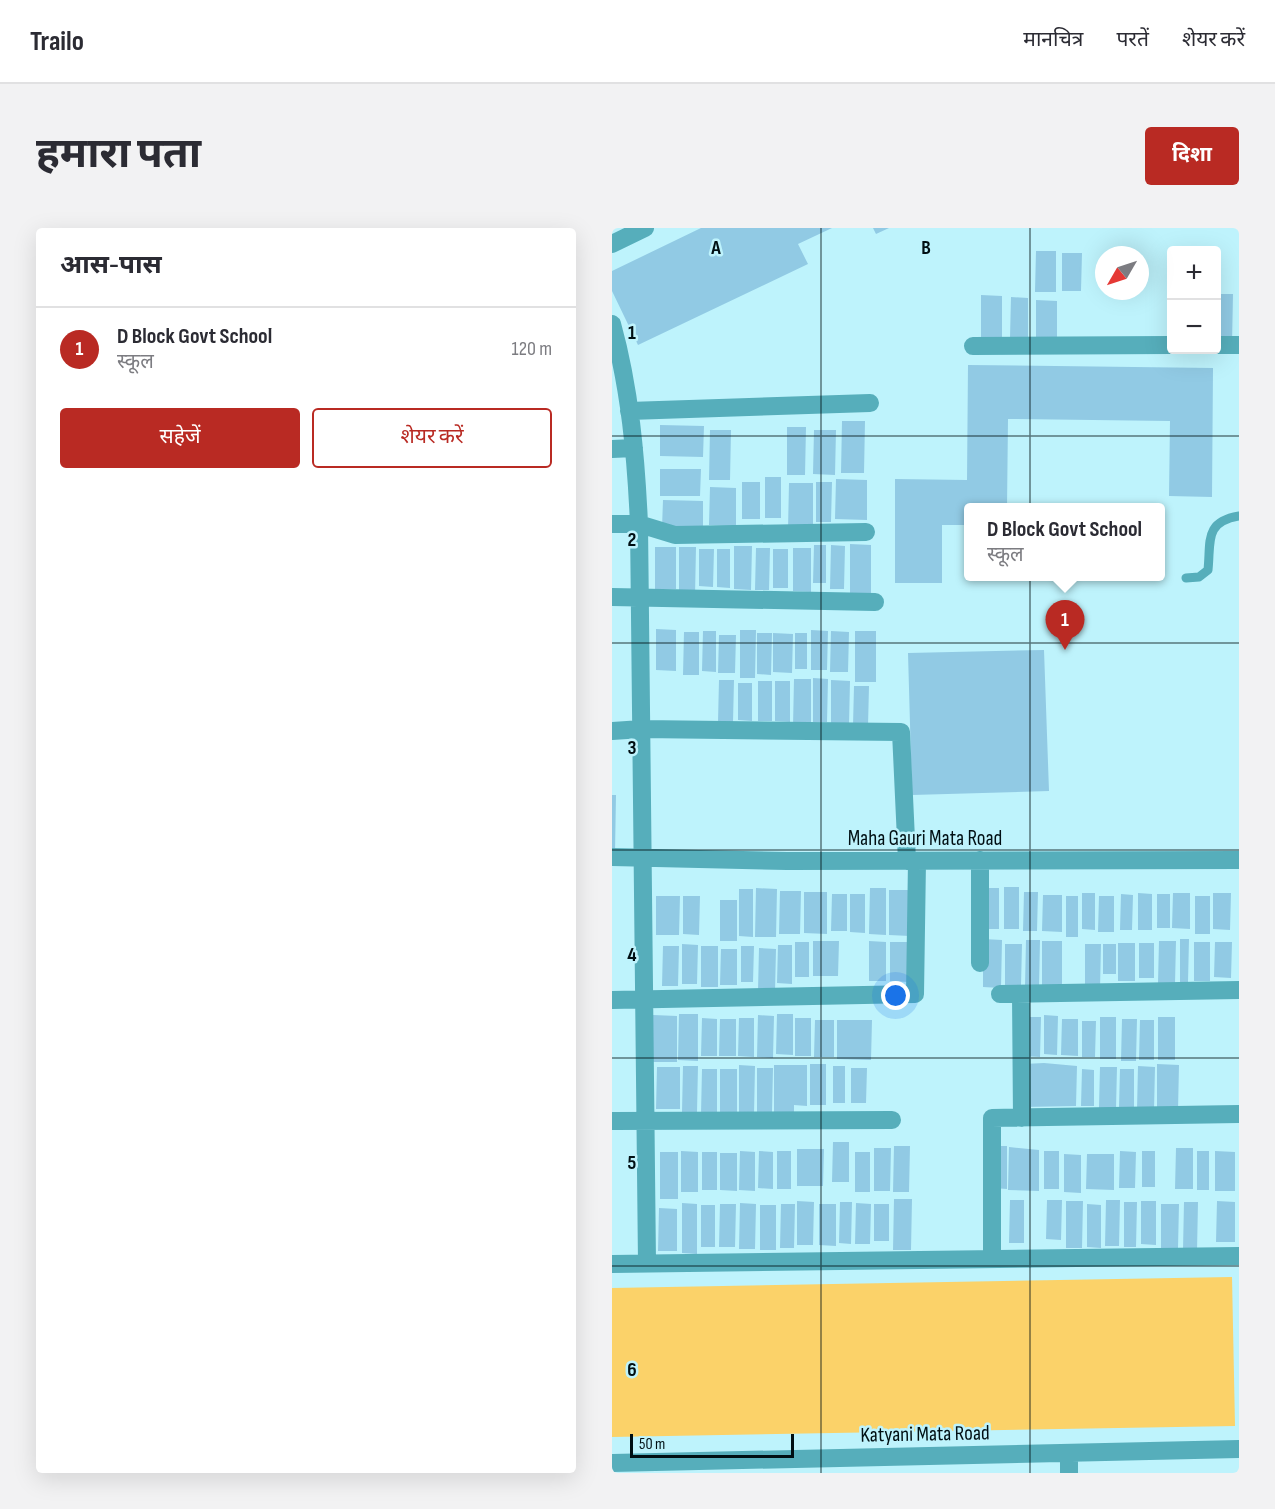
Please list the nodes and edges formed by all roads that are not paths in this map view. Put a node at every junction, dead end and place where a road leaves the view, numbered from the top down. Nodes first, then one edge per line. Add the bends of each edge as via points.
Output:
1 (645, 228) edge
2 (612, 244) edge
3 (612, 324) edge
4 (1167, 345) edge
5 (1221, 345) edge
6 (1239, 345) edge
7 (973, 346) dead end
8 (870, 403) dead end
9 (629, 411) junction
10 (634, 448) junction
11 (612, 449) edge
12 (1239, 516) edge
13 (612, 524) edge
14 (639, 524) junction
15 (866, 532) dead end
16 (1186, 578) dead end
17 (612, 597) edge
18 (641, 597) junction
19 (875, 602) dead end
20 (642, 729) junction
21 (612, 731) edge
22 (612, 857) edge
23 (643, 857) junction
24 (980, 860) junction
25 (1239, 860) edge
26 (912, 861) junction
27 (980, 963) dead end
28 (1239, 990) edge
29 (1000, 994) dead end
30 (1021, 994) junction
31 (643, 999) junction
32 (612, 1000) edge
33 (1239, 1114) edge
34 (1022, 1118) junction
35 (892, 1120) dead end
36 (612, 1121) edge
37 (643, 1122) junction
38 (1239, 1256) edge
39 (992, 1259) junction
40 (612, 1263) edge
41 (646, 1263) junction
42 (1239, 1449) edge
43 (1070, 1453) junction
44 (612, 1463) edge
45 (779, 1466) edge
46 (1069, 1473) edge

1 - 2 street
3 - 9 street via 623,364
4 - 7 street
5 - 6 street
8 - 9 street
9 - 10 street
10 - 11 street
10 - 14 street
12 - 16 lane via 1222,519 1213,529 1208,570 1199,578
13 - 14 street
14 - 15 street via 675,535
14 - 18 street
17 - 18 street
18 - 19 street
18 - 20 street
20 - 21 street
20 - 23 street
20 - 26 street via 902,732
22 - 23 street, Maha Gauri Mata Road
23 - 26 street, Maha Gauri Mata Road
23 - 31 street
24 - 25 street, Maha Gauri Mata Road
24 - 26 street, Maha Gauri Mata Road
24 - 27 street
26 - 31 street via 915,994
28 - 30 street
29 - 30 street
30 - 34 street
31 - 32 street
31 - 37 street
33 - 34 street
34 - 39 street via 992,1119
35 - 37 street
36 - 37 street
37 - 41 street
38 - 39 street
39 - 41 street
40 - 41 street
42 - 43 street, Katyani Mata Road
43 - 45 street, Katyani Mata Road
43 - 46 street
44 - 45 street, Katyani Mata Road

